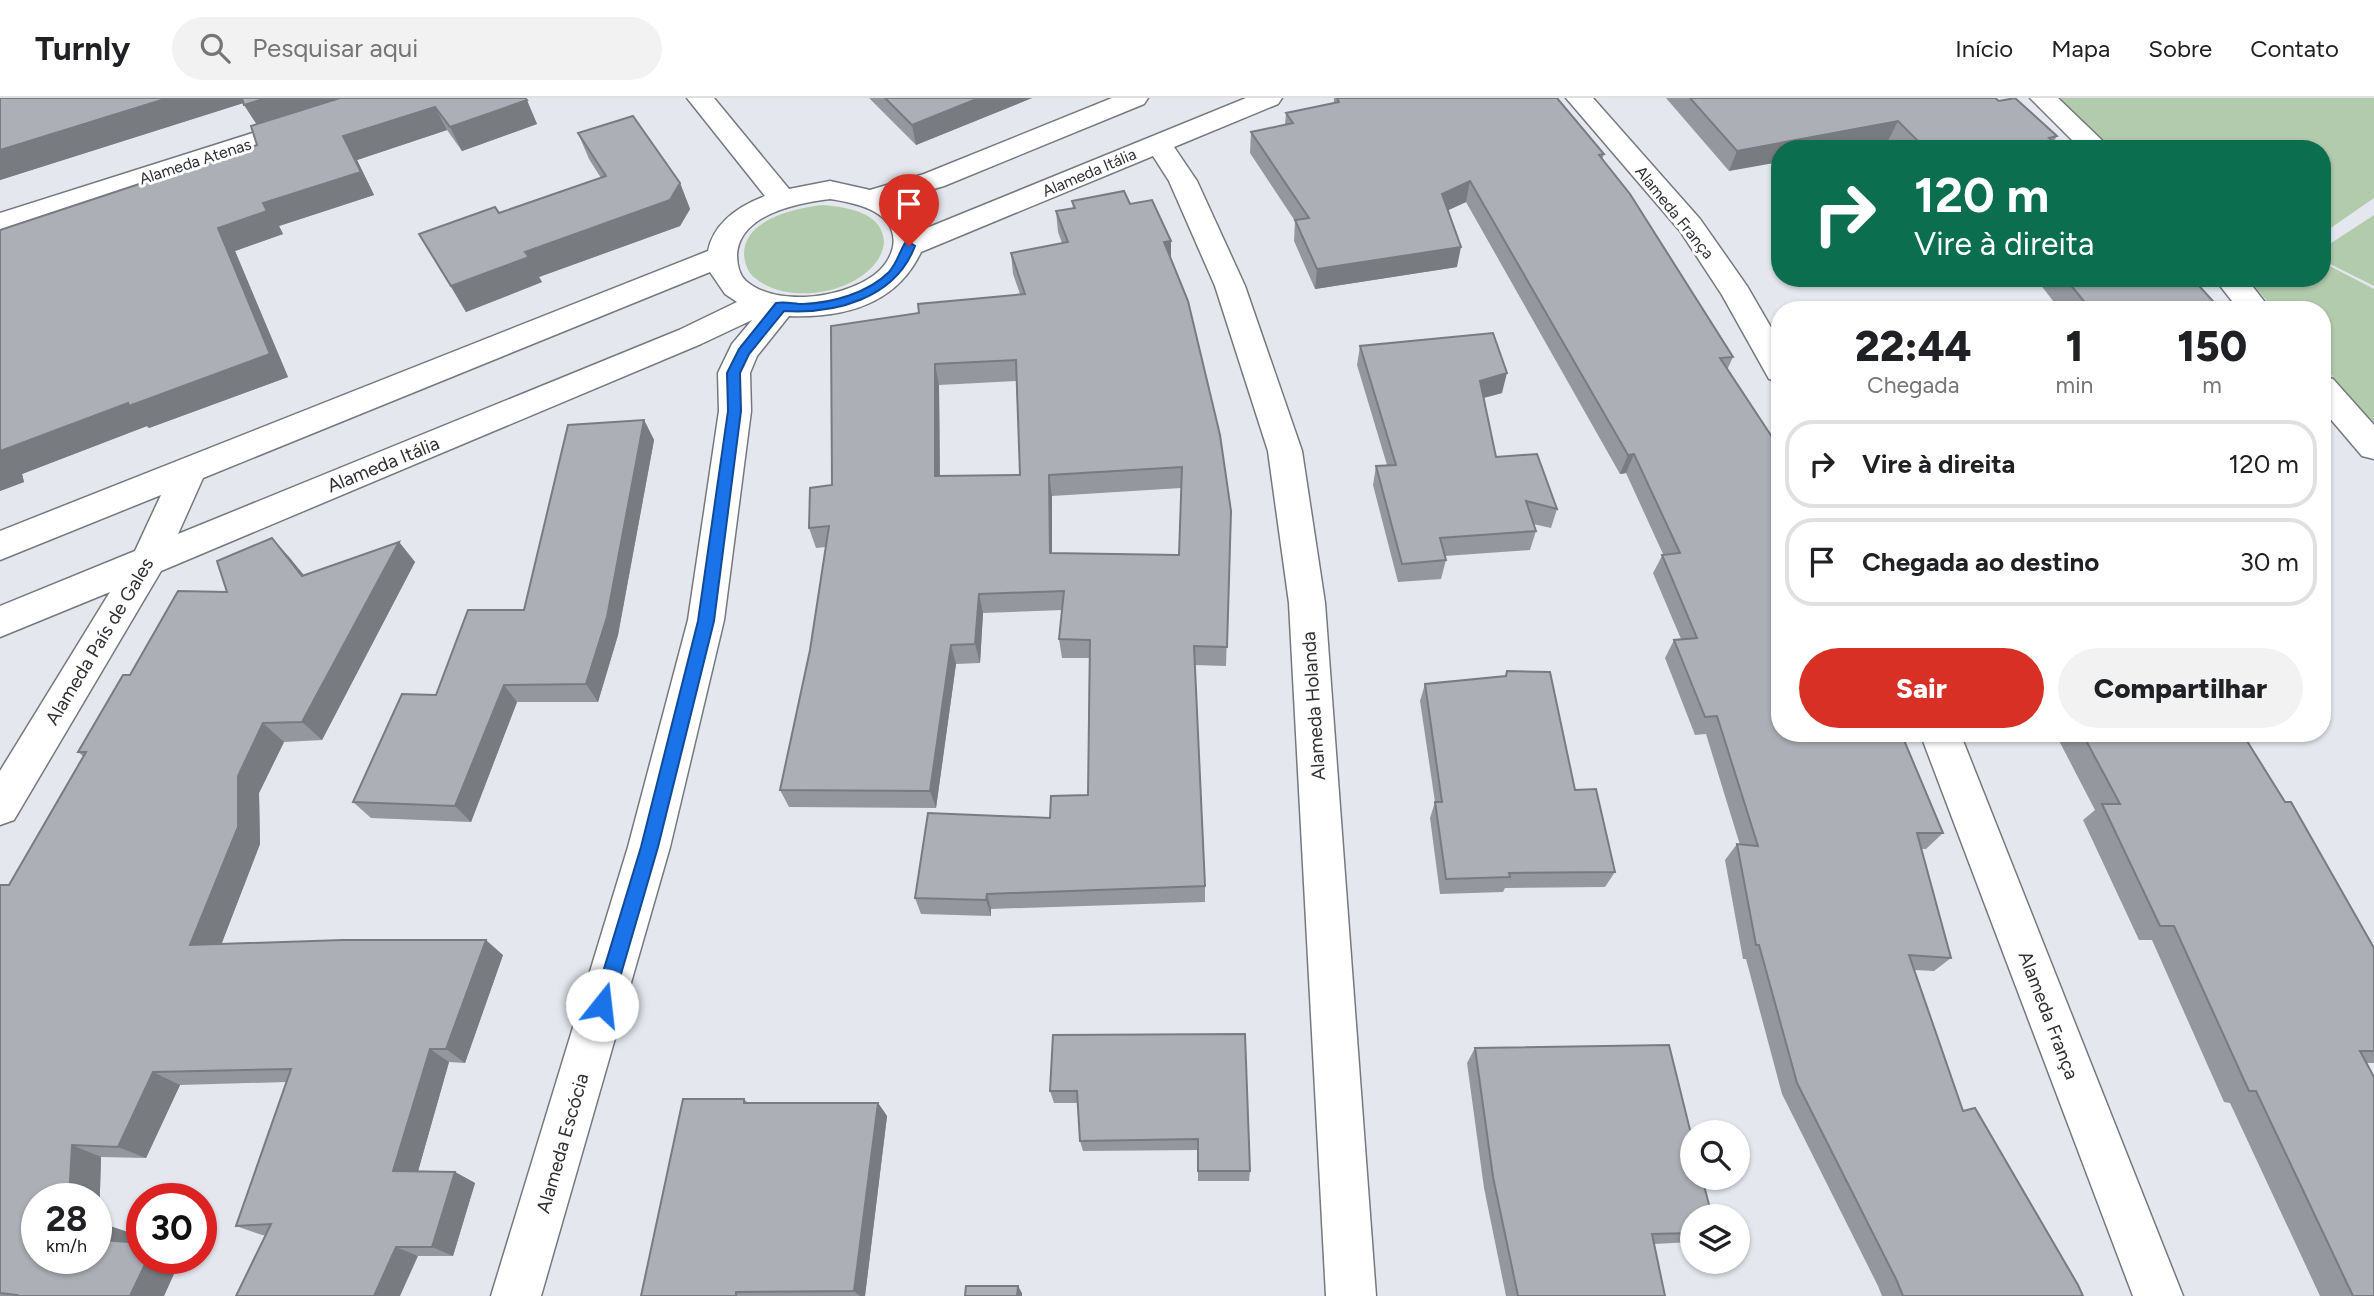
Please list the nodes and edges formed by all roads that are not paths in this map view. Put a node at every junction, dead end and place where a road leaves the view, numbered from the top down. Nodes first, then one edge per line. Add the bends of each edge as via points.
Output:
1 (390, 98) edge
2 (700, 98) edge
3 (1135, 98) edge
4 (1269, 98) edge
5 (1579, 98) edge
6 (2043, 98) edge
7 (2087, 140) edge
8 (1158, 143) junction
9 (782, 198) junction
10 (874, 198) junction
11 (0, 223) edge
12 (909, 246) junction
13 (722, 257) junction
14 (2236, 287) edge
15 (2248, 301) edge
16 (772, 304) junction
17 (1771, 355) edge
18 (2331, 397) edge
19 (2374, 447) edge
20 (190, 470) junction
21 (0, 546) edge
22 (148, 561) junction
23 (0, 622) edge
24 (1943, 742) edge
25 (0, 807) edge
26 (516, 1296) edge
27 (1352, 1296) edge
28 (2158, 1296) edge

1 - 11 street, Alameda Atenas
2 - 9 street
3 - 10 street via 934,180
4 - 8 street, Alameda Itália
5 - 17 street, Alameda França via 1689,225
6 - 7 street
8 - 12 street, Alameda Itália
8 - 27 street, Alameda Holanda via 1183,181 1230,286 1285,452 1307,603
9 - 10 street via 830,190
9 - 13 street via 739,223 727,239
10 - 12 street via 902,218
12 - 16 street via 892,276 853,299 804,308
13 - 16 street via 726,275 740,291
13 - 20 street
14 - 15 street
16 - 22 street, Alameda Itália
16 - 26 street, Alameda Escócia via 734,373 734,411 706,621 649,847
18 - 19 street
20 - 21 street
20 - 22 street, Alameda País de Gales
22 - 23 street, Alameda Itália
22 - 25 street, Alameda País de Gales
24 - 28 street, Alameda França

